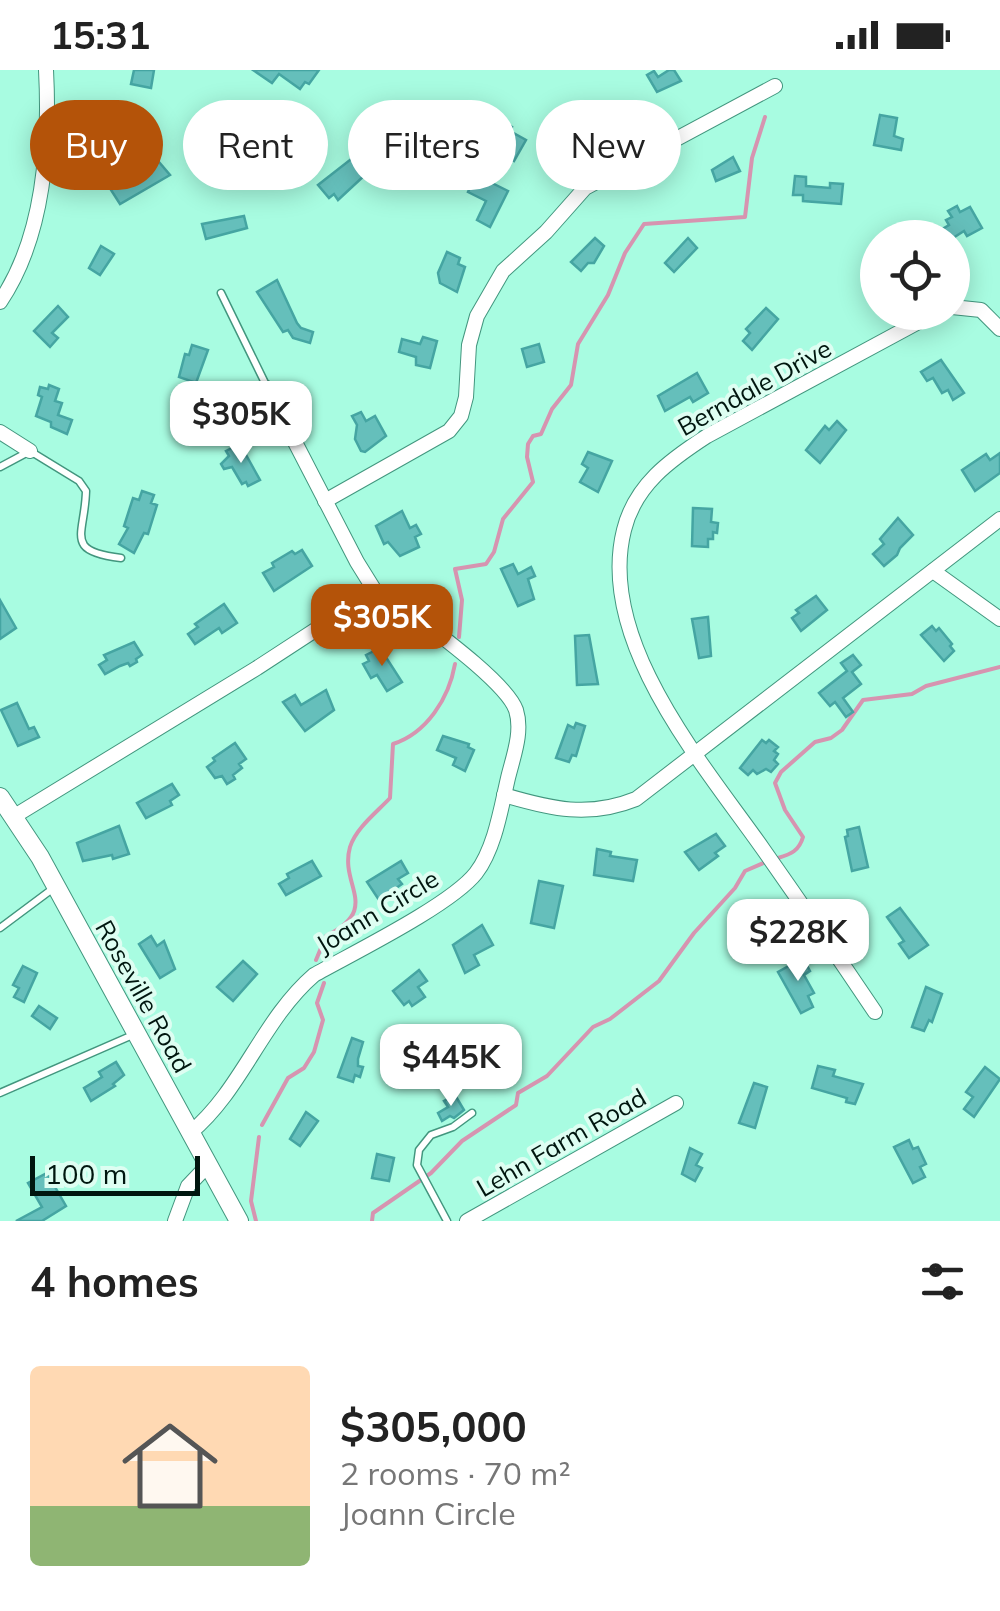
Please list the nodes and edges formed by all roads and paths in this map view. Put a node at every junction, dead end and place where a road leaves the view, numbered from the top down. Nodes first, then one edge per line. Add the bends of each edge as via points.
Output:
1 (46, 70) edge
2 (774, 86) dead end
3 (221, 293) dead end
4 (0, 302) edge
5 (970, 309) edge
6 (1000, 329) edge
7 (904, 330) edge
8 (267, 388) joint
9 (0, 432) edge
10 (30, 450) junction
11 (0, 467) edge
12 (325, 501) junction
13 (1000, 519) edge
14 (121, 558) dead end
15 (933, 571) junction
16 (376, 591) junction
17 (1000, 619) edge
18 (694, 756) junction
19 (504, 795) junction
20 (0, 798) edge
21 (13, 817) junction
22 (56, 886) junction
23 (0, 928) edge
24 (875, 1012) dead end
25 (136, 1034) junction
26 (0, 1093) edge
27 (676, 1102) dead end
28 (472, 1113) dead end
29 (190, 1132) junction
30 (208, 1166) junction
31 (175, 1221) edge
32 (239, 1221) edge
33 (446, 1221) edge
34 (468, 1221) edge

1 - 4 street via 46,163 27,246
2 - 12 street via 585,188 490,289 472,332 461,416 449,431
3 - 8 lane
5 - 6 street via 981,310
7 - 18 street, Berndale Drive via 707,436 638,496 624,530 624,598 636,646
8 - 12 street
9 - 10 street
10 - 11 lane
10 - 14 lane via 84,486 84,549
12 - 16 street
13 - 15 street
15 - 17 street
15 - 18 street
16 - 19 street, Joann Circle via 508,697 518,732
16 - 21 street
18 - 19 street via 636,799 597,811 555,809
18 - 24 street, Berndale Drive
19 - 29 street, Joann Circle via 476,874 302,985 208,1117
20 - 21 street, Roseville Road
21 - 22 street, Roseville Road
22 - 23 lane
22 - 25 street, Roseville Road
25 - 26 lane
25 - 29 street, Roseville Road
27 - 34 street, Lehn Farm Road
28 - 33 lane via 431,1135 419,1150 417,1165
29 - 30 street, Roseville Road
30 - 31 street via 188,1186
30 - 32 street, Roseville Road

